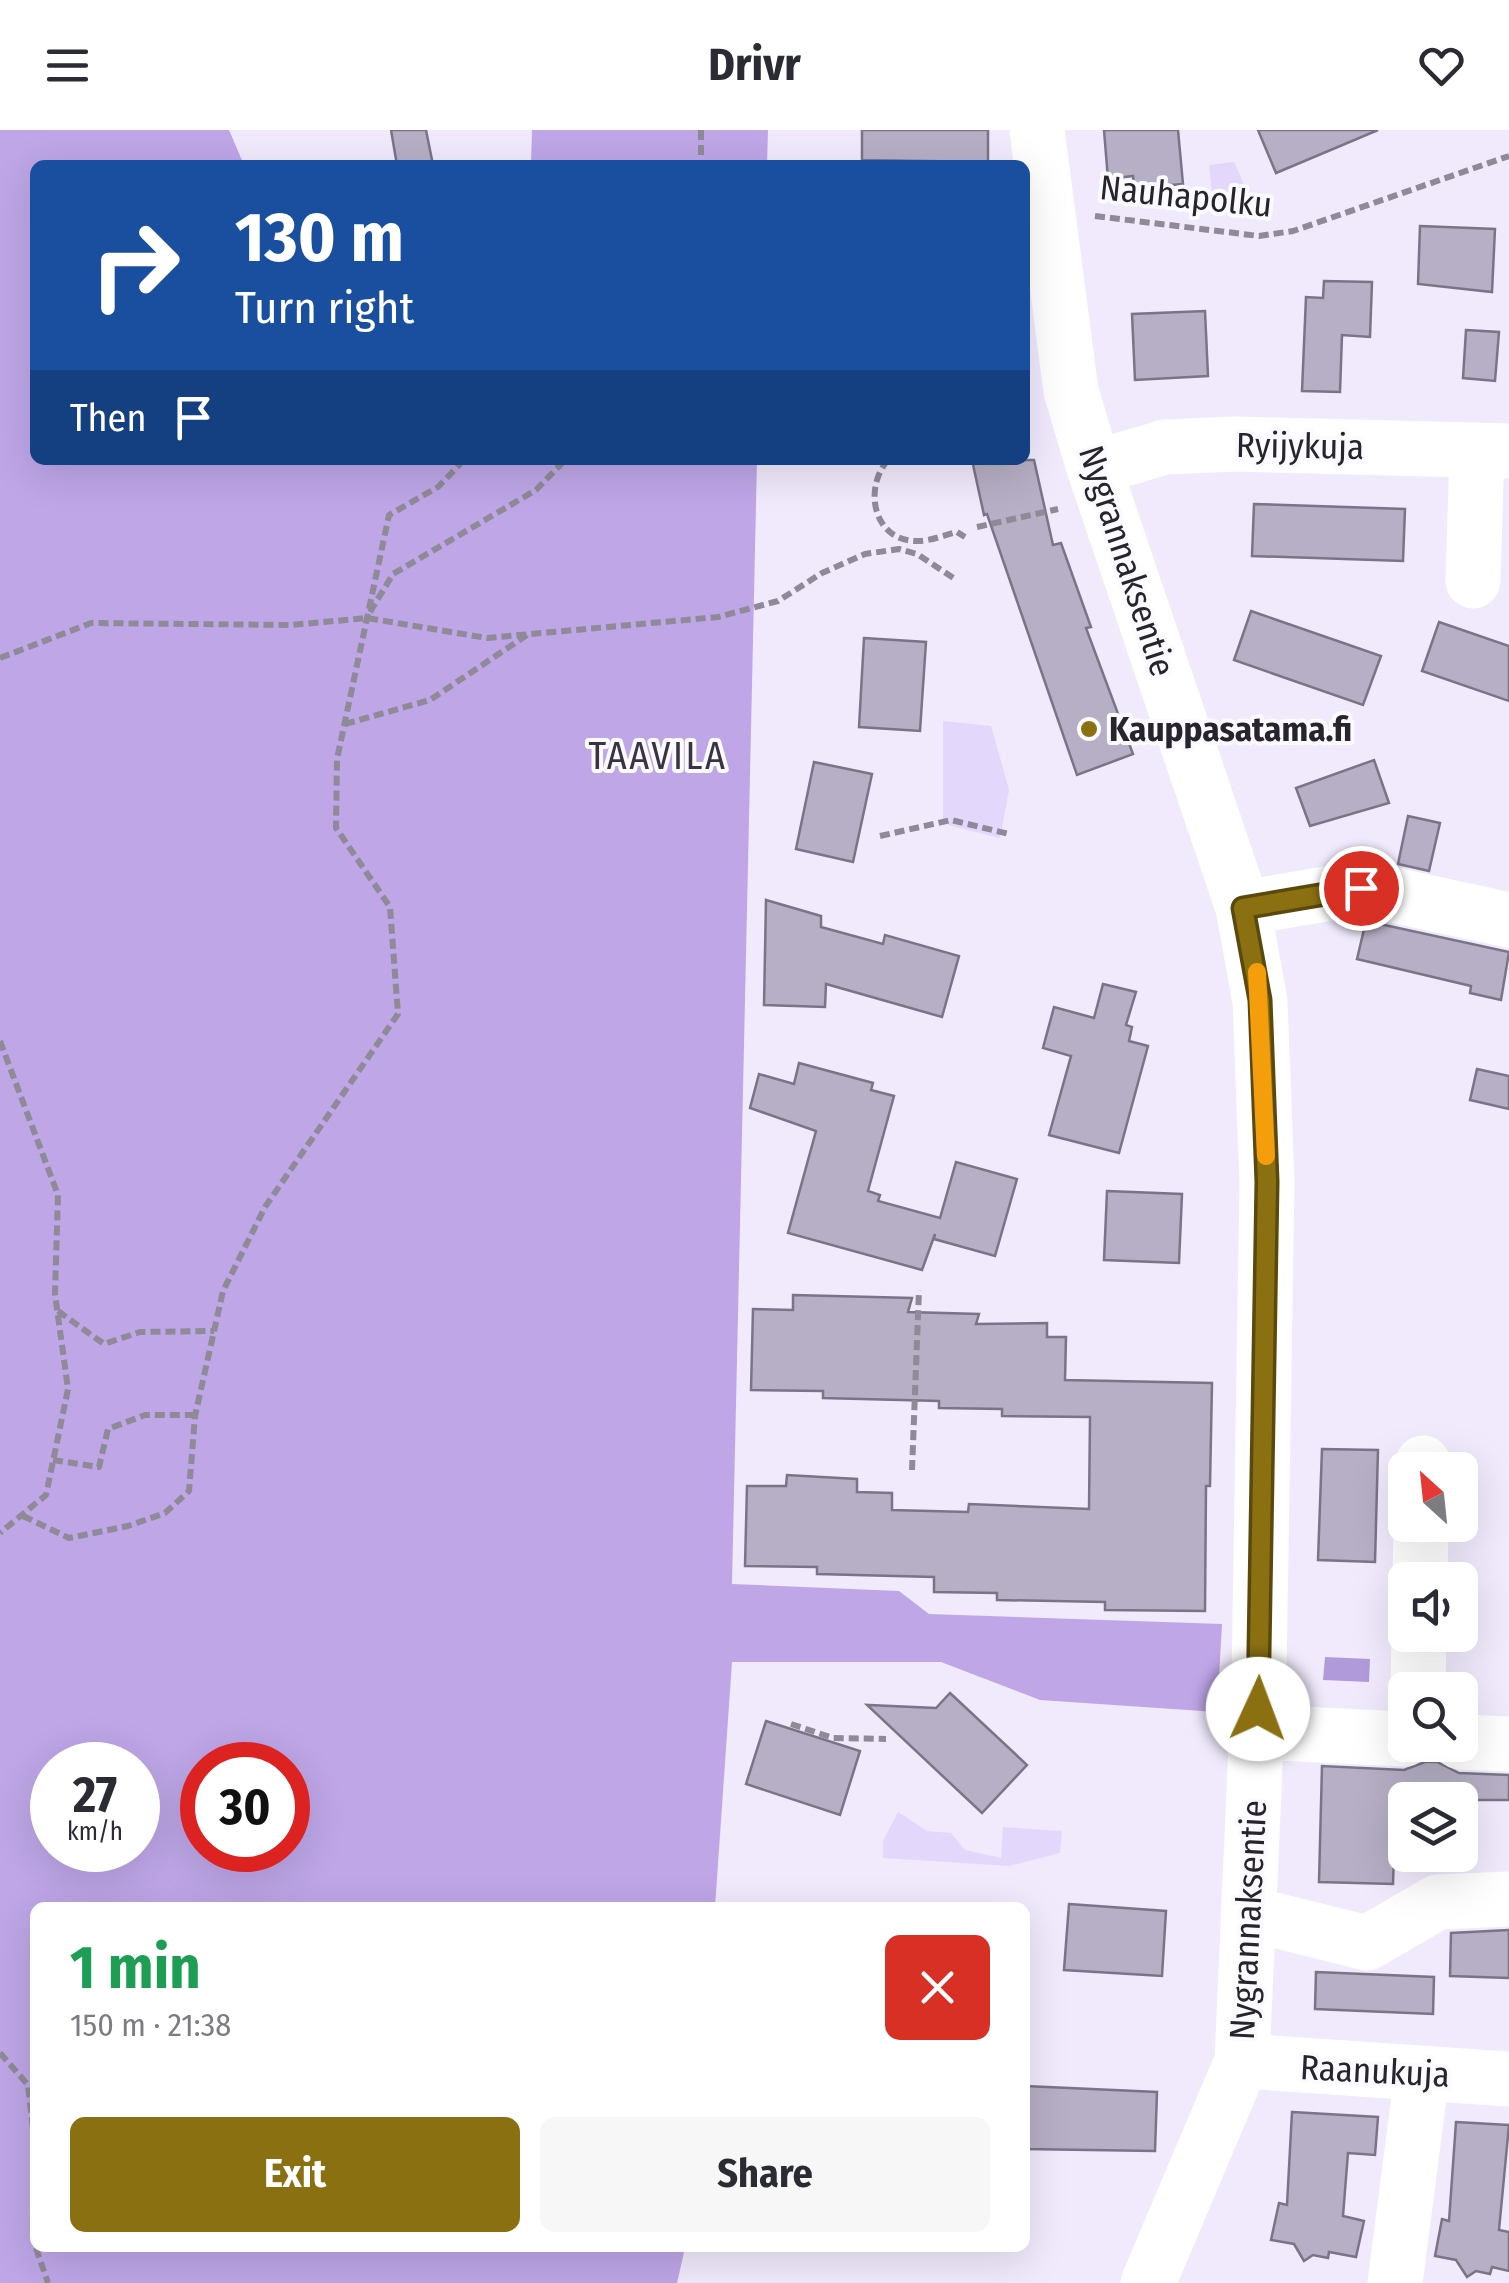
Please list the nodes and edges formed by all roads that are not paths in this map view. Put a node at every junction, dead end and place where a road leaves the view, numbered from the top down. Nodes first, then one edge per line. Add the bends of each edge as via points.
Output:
1 (1037, 130) edge
2 (1493, 450) edge
3 (1094, 468) junction
4 (1474, 581) dead end
5 (1243, 908) junction
6 (1509, 920) edge
7 (1388, 1711) edge
8 (1257, 1720) junction
9 (1388, 1737) edge
10 (1478, 1743) edge
11 (1509, 1744) edge
12 (1509, 1899) edge
13 (1248, 1923) junction
14 (1242, 2061) junction
15 (1422, 2074) junction
16 (1509, 2079) edge
17 (1148, 2283) edge
18 (1395, 2283) edge

1 - 3 street, Nygrannaksentie via 1072,391
2 - 3 street, Ryijykuja via 1165,447
2 - 4 street
3 - 5 street, Nygrannaksentie
5 - 6 street via 1361,888
5 - 8 street, Nygrannaksentie via 1260,1000 1267,1182
7 - 8 street
8 - 9 street
8 - 13 street, Nygrannaksentie
10 - 11 street
12 - 13 street via 1438,1902 1366,1943 1274,1920
13 - 14 street, Nygrannaksentie
14 - 15 street, Raanukuja
14 - 17 street, Nygrannaksentie
15 - 16 street, Raanukuja
15 - 18 street

